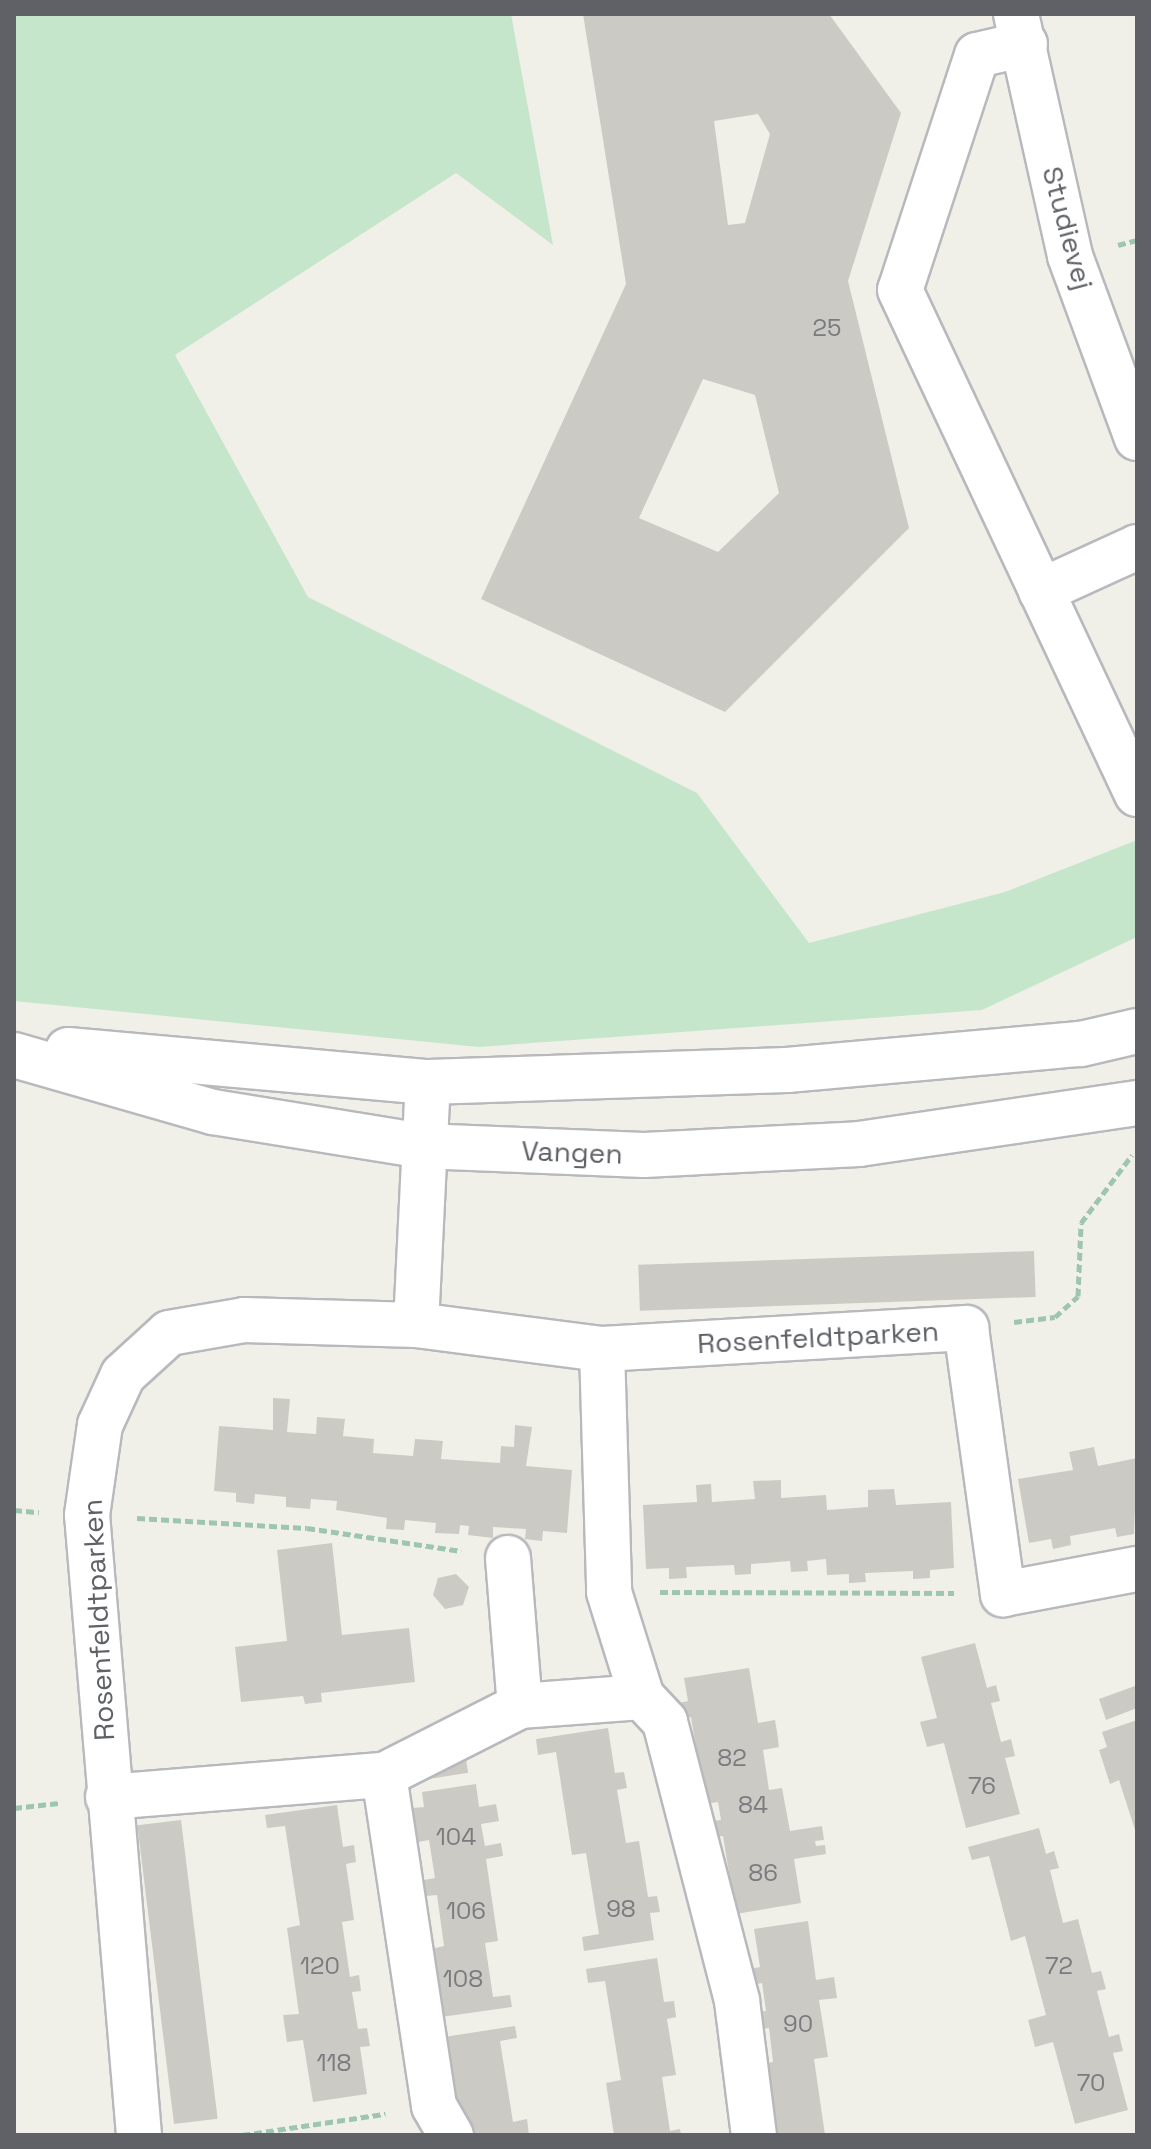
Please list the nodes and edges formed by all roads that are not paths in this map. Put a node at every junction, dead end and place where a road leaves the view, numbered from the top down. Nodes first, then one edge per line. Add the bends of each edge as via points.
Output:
1 (1020, 29) edge
2 (1137, 438) edge
3 (1137, 547) edge
4 (1041, 591) junction
5 (1137, 794) edge
6 (1137, 1031) edge
7 (14, 1045) edge
8 (14, 1055) edge
9 (428, 1082) junction
10 (1137, 1103) edge
11 (422, 1146) junction
12 (416, 1325) junction
13 (602, 1349) junction
14 (508, 1558) road end
15 (1137, 1569) edge
16 (642, 1697) junction
17 (520, 1706) junction
18 (384, 1775) junction
19 (108, 1797) junction
20 (442, 2121) edge
21 (139, 2135) edge
22 (754, 2135) edge

1 - 2 street, Studievej via 1070,256
1 - 4 street via 977,55 900,290
3 - 4 street
4 - 5 street
6 - 9 street via 1081,1044 787,1070
7 - 9 street
8 - 11 street, Vangen via 213,1112
9 - 11 street
10 - 11 street, Vangen via 859,1144 644,1155
11 - 12 street
12 - 13 street, Rosenfeldtparken
12 - 19 street, Rosenfeldtparken via 244,1320 169,1333 123,1375 100,1425 87,1515
13 - 15 street, Rosenfeldtparken via 966,1328 1003,1594
13 - 16 street via 609,1592
14 - 17 street
16 - 17 street
16 - 22 street via 665,1722 737,2001
17 - 18 street
18 - 19 street
18 - 20 street
19 - 21 street, Rosenfeldtparken

